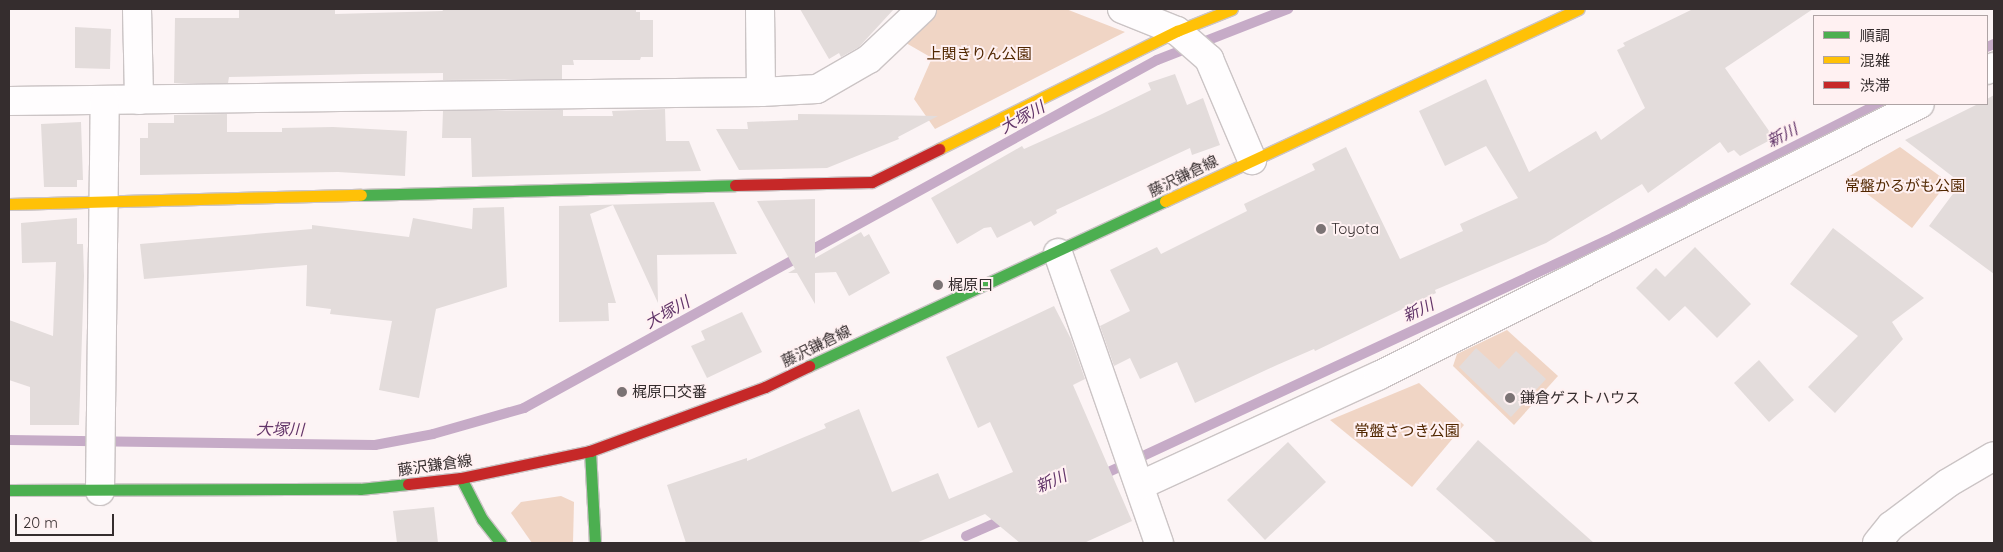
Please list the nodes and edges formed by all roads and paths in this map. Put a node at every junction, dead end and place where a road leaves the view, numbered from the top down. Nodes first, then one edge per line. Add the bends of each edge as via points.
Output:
1 (137, 9) edge
2 (760, 9) edge
3 (922, 9) edge
4 (1122, 9) edge
5 (1232, 9) edge
6 (1579, 9) edge
7 (1177, 31) junction
8 (761, 92) junction
9 (139, 100) junction
10 (9, 101) edge
11 (105, 101) junction
12 (1918, 105) edge
13 (1252, 160) junction
14 (105, 202) junction
15 (9, 204) edge
16 (1058, 252) junction
17 (590, 450) junction
18 (1994, 456) edge
19 (461, 478) junction
20 (1141, 485) junction
21 (9, 490) edge
22 (100, 491) junction
23 (501, 543) edge
24 (595, 543) edge
25 (1159, 543) edge
26 (1877, 543) edge

1 - 9 street
2 - 8 street
3 - 8 street via 869,59 843,77 817,89
4 - 7 street
5 - 7 main road
6 - 13 main road, 藤沢鎌倉線
7 - 13 street via 1209,59
7 - 14 main road via 872,182
8 - 9 street
9 - 11 street
10 - 11 street
11 - 14 street
12 - 20 street via 1378,376
13 - 16 main road, 藤沢鎌倉線
14 - 15 main road
14 - 22 street
16 - 17 main road, 藤沢鎌倉線 via 765,387
16 - 20 street
17 - 19 main road, 藤沢鎌倉線
17 - 24 main road
18 - 26 street via 1948,483 1891,526
19 - 22 main road, 藤沢鎌倉線 via 360,489
19 - 23 main road via 482,519
20 - 25 street
21 - 22 main road, 藤沢鎌倉線

